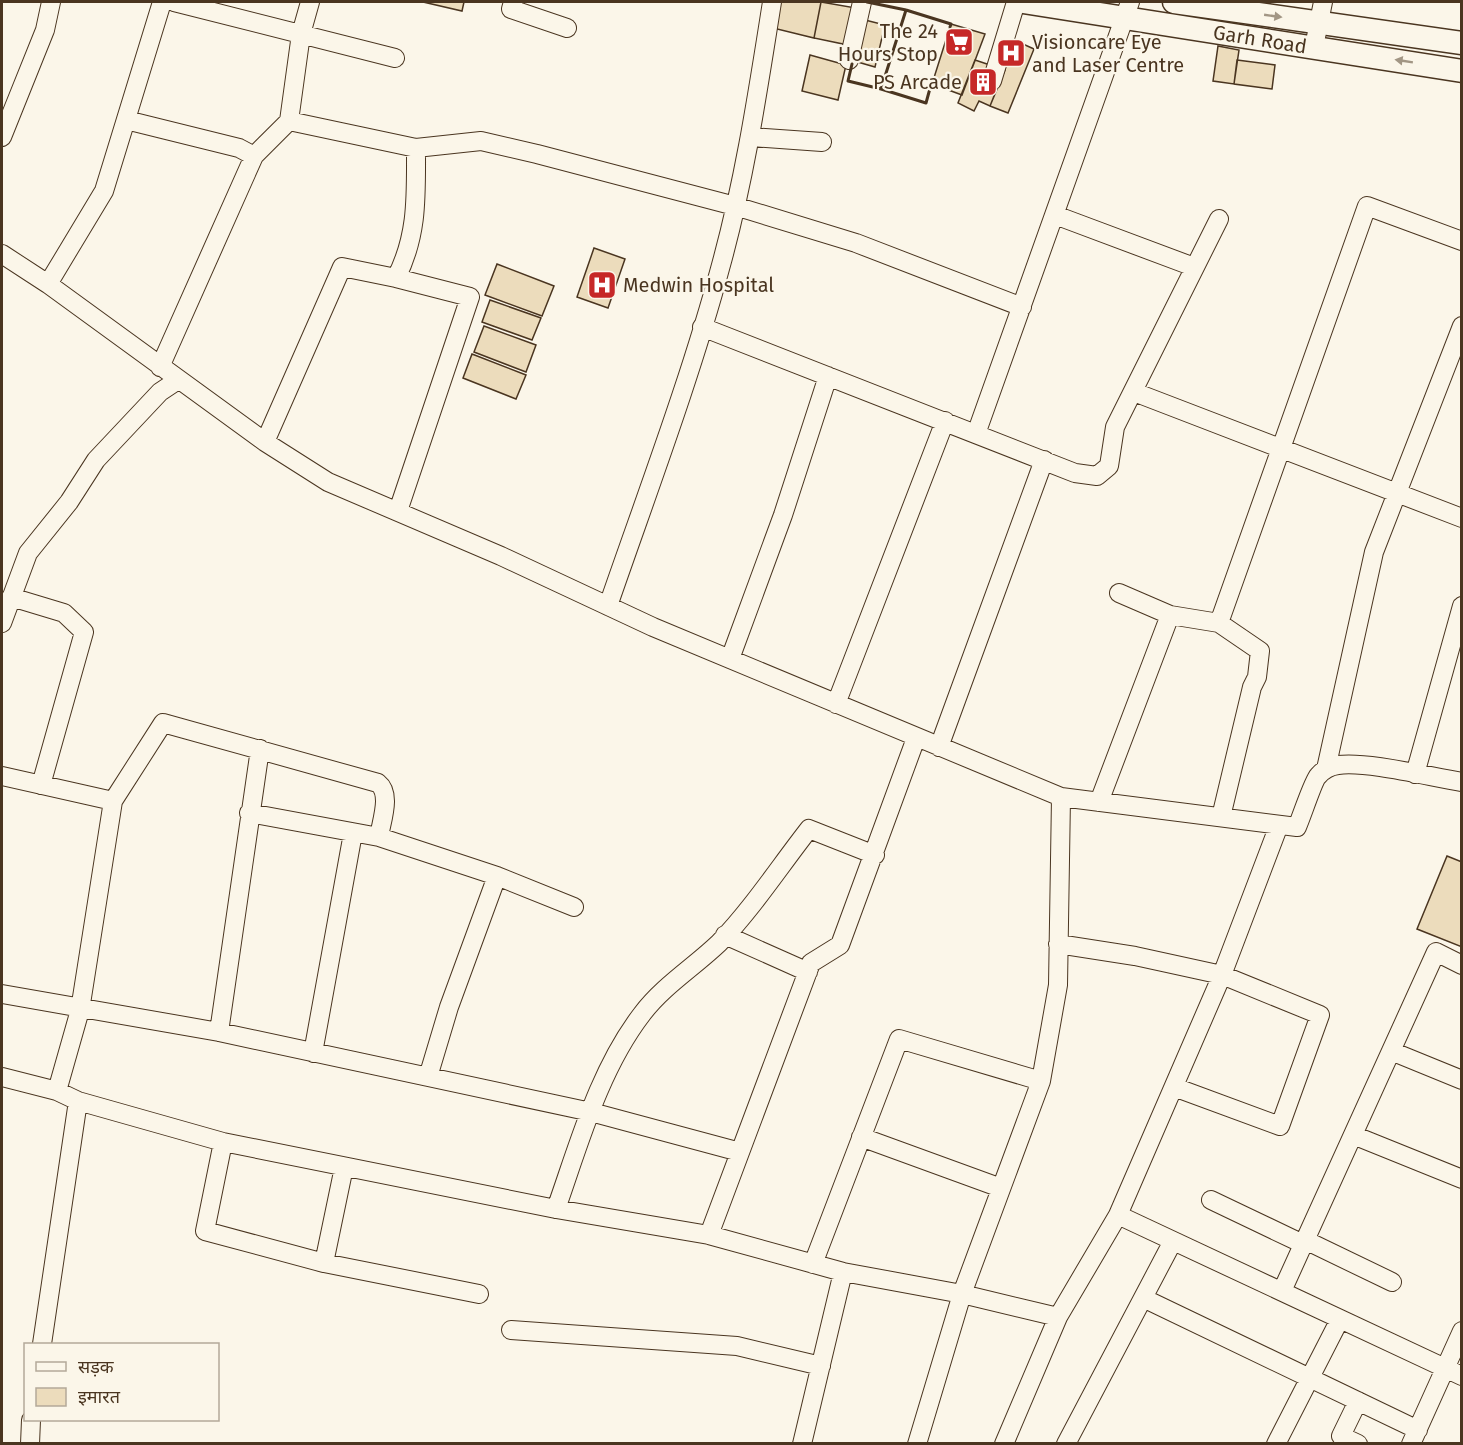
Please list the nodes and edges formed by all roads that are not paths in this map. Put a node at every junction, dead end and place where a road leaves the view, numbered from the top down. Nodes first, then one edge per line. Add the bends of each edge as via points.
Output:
1 (51, 2) edge
2 (162, 2) edge
3 (174, 2) edge
4 (310, 2) edge
5 (513, 2) edge
6 (772, 2) edge
7 (862, 2) edge
8 (1016, 2) edge
9 (1023, 2) edge
10 (1174, 2) edge
11 (1059, 4) edge
12 (1128, 9) edge
13 (1320, 12) edge
14 (567, 28) dead end
15 (301, 34) junction
16 (1461, 43) edge
17 (1314, 47) junction
18 (395, 58) dead end
19 (849, 60) dead end
20 (1461, 71) edge
21 (992, 81) dead end
22 (126, 120) junction
23 (289, 121) junction
24 (2, 137) edge
25 (751, 137) junction
26 (822, 142) dead end
27 (416, 148) junction
28 (254, 156) junction
29 (735, 206) junction
30 (1055, 215) junction
31 (1219, 219) dead end
32 (1461, 241) edge
33 (2, 254) edge
34 (1194, 267) junction
35 (396, 278) junction
36 (48, 284) junction
37 (1022, 307) junction
38 (1461, 326) edge
39 (702, 327) junction
40 (160, 368) junction
41 (828, 376) junction
42 (178, 381) junction
43 (1134, 392) junction
44 (945, 422) junction
45 (976, 434) junction
46 (265, 442) junction
47 (1281, 447) junction
48 (1044, 460) junction
49 (1396, 491) junction
50 (398, 511) junction
51 (1461, 518) edge
52 (1119, 593) dead end
53 (11, 597) junction
54 (608, 606) junction
55 (1461, 606) edge
56 (1170, 615) junction
57 (2, 623) edge
58 (1219, 623) junction
59 (730, 659) junction
60 (836, 704) junction
61 (916, 738) junction
62 (939, 747) junction
63 (260, 748) junction
64 (1326, 769) junction
65 (1415, 774) junction
66 (2, 776) edge
67 (1461, 782) edge
68 (41, 785) junction
69 (1061, 797) junction
70 (113, 801) junction
71 (1099, 802) junction
72 (249, 813) junction
73 (1221, 817) junction
74 (1279, 825) junction
75 (353, 833) junction
76 (379, 837) junction
77 (875, 855) junction
78 (497, 876) junction
79 (574, 907) dead end
80 (725, 935) junction
81 (1058, 944) junction
82 (1461, 965) edge
83 (808, 972) junction
84 (1222, 975) junction
85 (2, 994) edge
86 (80, 1010) junction
87 (219, 1032) junction
88 (1391, 1051) junction
89 (313, 1053) junction
90 (2, 1077) edge
91 (428, 1077) junction
92 (1461, 1080) edge
93 (1041, 1081) junction
94 (1173, 1087) junction
95 (57, 1091) junction
96 (78, 1101) junction
97 (591, 1112) junction
98 (1353, 1135) junction
99 (861, 1137) junction
100 (223, 1142) junction
101 (740, 1152) junction
102 (344, 1167) junction
103 (1461, 1179) edge
104 (1001, 1188) junction
105 (1211, 1200) dead end
106 (556, 1209) junction
107 (1118, 1215) junction
108 (709, 1235) junction
109 (1305, 1240) junction
110 (1173, 1241) junction
111 (324, 1263) junction
112 (813, 1264) junction
113 (843, 1272) junction
114 (1392, 1282) dead end
115 (1282, 1291) junction
116 (479, 1294) dead end
117 (962, 1294) junction
118 (1143, 1298) junction
119 (1058, 1317) junction
120 (1340, 1319) junction
121 (511, 1330) dead end
122 (1461, 1331) edge
123 (42, 1343) edge
124 (821, 1366) junction
125 (1454, 1373) edge
126 (1310, 1378) junction
127 (1358, 1401) junction
128 (31, 1421) edge
129 (1414, 1437) edge
130 (30, 1443) edge
131 (802, 1443) edge
132 (917, 1443) edge
133 (1005, 1443) edge
134 (1066, 1443) edge
135 (1276, 1443) edge
136 (1358, 1443) edge

1 - 24 street via 45,30
2 - 22 street
3 - 15 street
4 - 15 street
5 - 14 street via 511,9
6 - 25 street
7 - 19 street
8 - 21 street
9 - 11 main road, Garh Road
10 -> 13 main road, Garh Road
11 - 12 main road, Garh Road
12 - 17 main road, Garh Road
12 - 30 street
13 - 16 main road, Garh Road
13 - 17 street
15 - 18 street
15 - 23 street
20 -> 17 main road, Garh Road
22 - 28 street via 239,148
22 - 36 street via 104,191
23 - 27 street
23 - 28 street
25 - 26 street
25 - 29 street
27 - 29 street via 481,141
27 - 35 street via 416,218 405,261
28 - 40 street
29 - 37 street via 856,243
29 - 39 street
30 - 34 street
30 - 37 street
31 - 34 street
32 - 47 street via 1367,206
33 - 36 street
34 - 43 street
35 - 46 street via 342,267
35 - 50 street via 470,297
36 - 40 street
37 - 45 street
38 - 49 street
39 - 41 street
39 - 54 street
40 - 42 street
41 - 44 street
41 - 59 street via 783,516
42 - 46 street
42 - 53 street via 160,392 96,460 28,553
43 - 47 street
43 - 48 street via 1115,427 1109,466 1096,476
44 - 45 street
44 - 60 street
45 - 48 street
46 - 50 street via 328,482
47 - 49 street
47 - 58 street
48 - 62 street
49 - 51 street
49 - 64 street via 1374,552
50 - 54 street
52 - 56 street
53 - 57 street
53 - 68 street via 64,613 84,632
54 - 59 street
55 - 65 street
56 - 58 street
56 - 71 street
58 - 73 street via 1260,651 1257,677
59 - 60 street
60 - 61 street
61 - 62 street
61 - 77 street
62 - 69 street
63 - 70 street via 163,723
63 - 72 street
63 - 76 street via 378,783 385,797
64 - 65 street via 1338,765 1363,766
64 - 74 street via 1316,778 1297,827
65 - 67 street
66 - 68 street
68 - 70 street
69 - 71 street
69 - 81 street
70 - 86 street
71 - 73 street
72 - 75 street
72 - 87 street
73 - 74 street
74 - 84 street
75 - 76 street
75 - 89 street
76 - 78 street
77 - 80 street via 810,829
77 - 83 street via 840,945 811,963
78 - 79 street
78 - 91 street
80 - 83 street
80 - 97 street via 642,1013
81 - 84 street
81 - 93 street via 1058,985
82 - 88 street via 1436,952
83 - 101 street
84 - 94 street
84 - 94 street via 1320,1016 1280,1126
85 - 86 street
86 - 87 street
86 - 95 street
87 - 89 street
88 - 92 street
88 - 98 street
89 - 91 street
90 - 95 street
91 - 97 street
93 - 99 street via 899,1039
93 - 104 street
94 - 107 street
95 - 96 street
96 - 100 street
96 - 123 street
97 - 101 street
97 - 106 street
98 - 103 street
98 - 109 street
99 - 104 street
99 - 112 street
100 - 102 street
100 - 111 street via 205,1231
101 - 108 street
102 - 106 street
102 - 111 street
104 - 117 street
105 - 109 street via 1299,1242
106 - 108 street
107 - 110 street
107 - 119 street
108 - 112 street
109 - 114 street
109 - 115 street
110 - 115 street
110 - 118 street
111 - 116 street
112 - 113 street
113 - 117 street
113 - 124 street
115 - 120 street
117 - 119 street
117 - 132 street
118 - 126 street
118 - 134 street
119 - 133 street
120 - 125 street
120 - 126 street
121 - 124 street via 737,1346
122 - 125 street
124 - 131 street
125 - 129 street
126 - 127 street
126 - 135 street
127 - 129 street
127 - 136 street via 1341,1436
128 - 130 street

